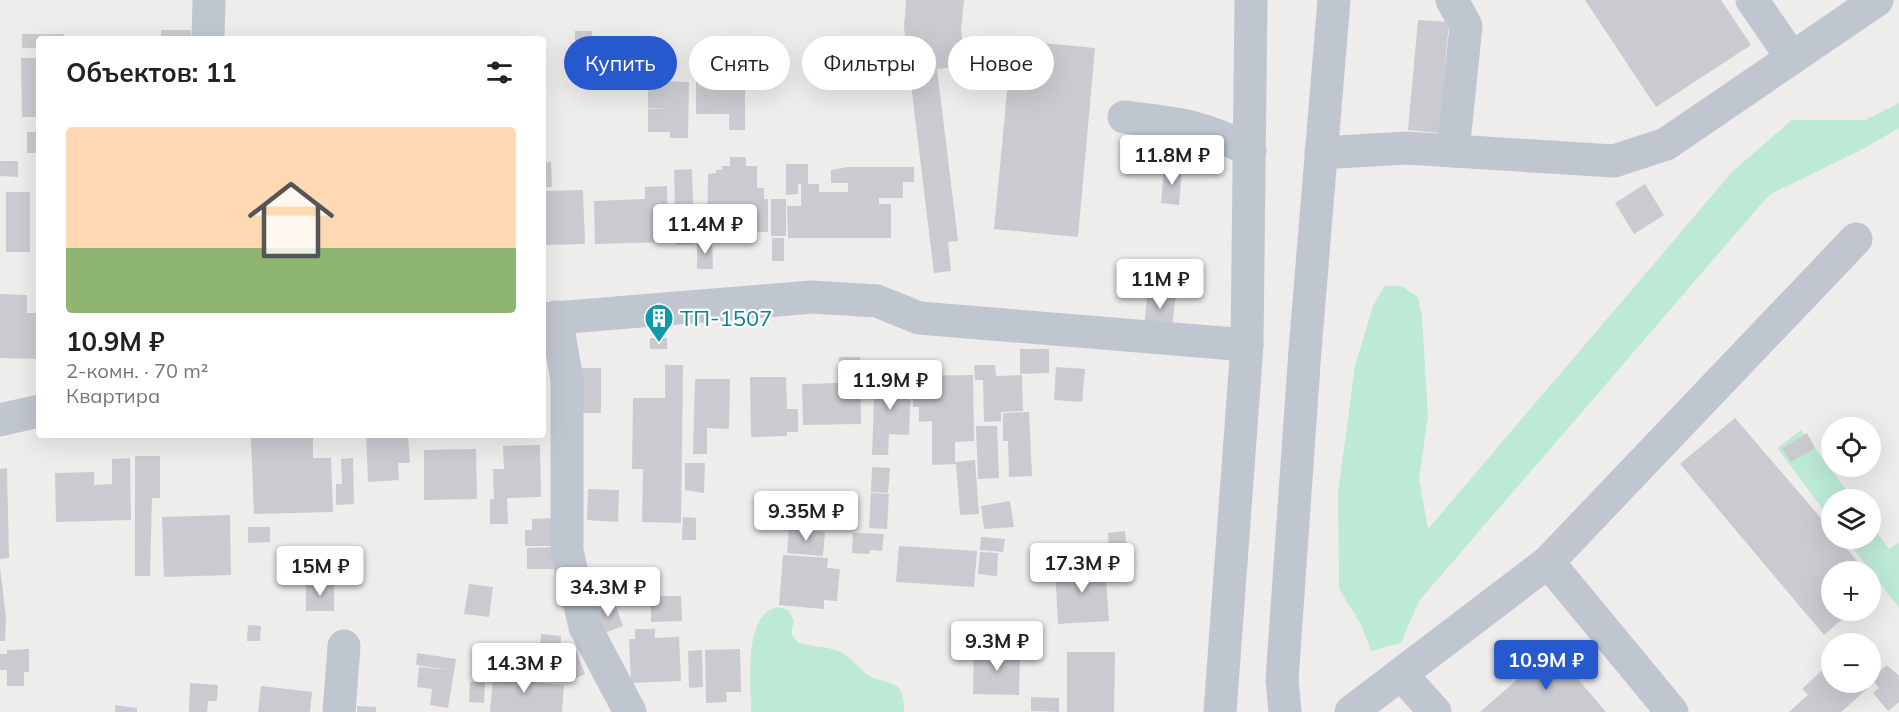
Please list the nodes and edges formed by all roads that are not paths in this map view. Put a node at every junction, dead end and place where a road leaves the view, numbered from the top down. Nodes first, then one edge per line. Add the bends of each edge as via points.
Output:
1 (209, 0) edge
2 (1251, 0) edge
3 (1334, 0) edge
4 (1452, 0) edge
5 (1752, 0) edge
6 (1877, 0) edge
7 (208, 36) edge
8 (1792, 58) junction
9 (1124, 117) dead end
10 (1454, 151) junction
11 (1250, 152) junction
12 (1321, 153) junction
13 (1856, 239) dead end
14 (549, 318) edge
15 (1247, 345) junction
16 (36, 412) edge
17 (0, 420) edge
18 (1548, 562) junction
19 (344, 646) dead end
20 (1401, 674) junction
21 (339, 712) edge
22 (630, 712) edge
23 (1220, 712) edge
24 (1285, 712) edge
25 (1352, 712) edge
26 (1435, 712) edge
27 (1672, 712) edge

1 - 7 street
2 - 11 street
3 - 12 street
4 - 10 street via 1466,26
5 - 8 street
6 - 8 street
8 - 10 street via 1666,144 1614,161
9 - 11 street via 1189,125 1220,134
10 - 12 street via 1406,148
11 - 15 street
12 - 24 street via 1284,656
13 - 18 street
14 - 15 street via 812,297 877,301 920,318
14 - 22 street via 567,380 567,551 585,627
15 - 23 street
16 - 17 street
18 - 20 street
18 - 27 street
19 - 21 street
20 - 25 street
20 - 26 street

